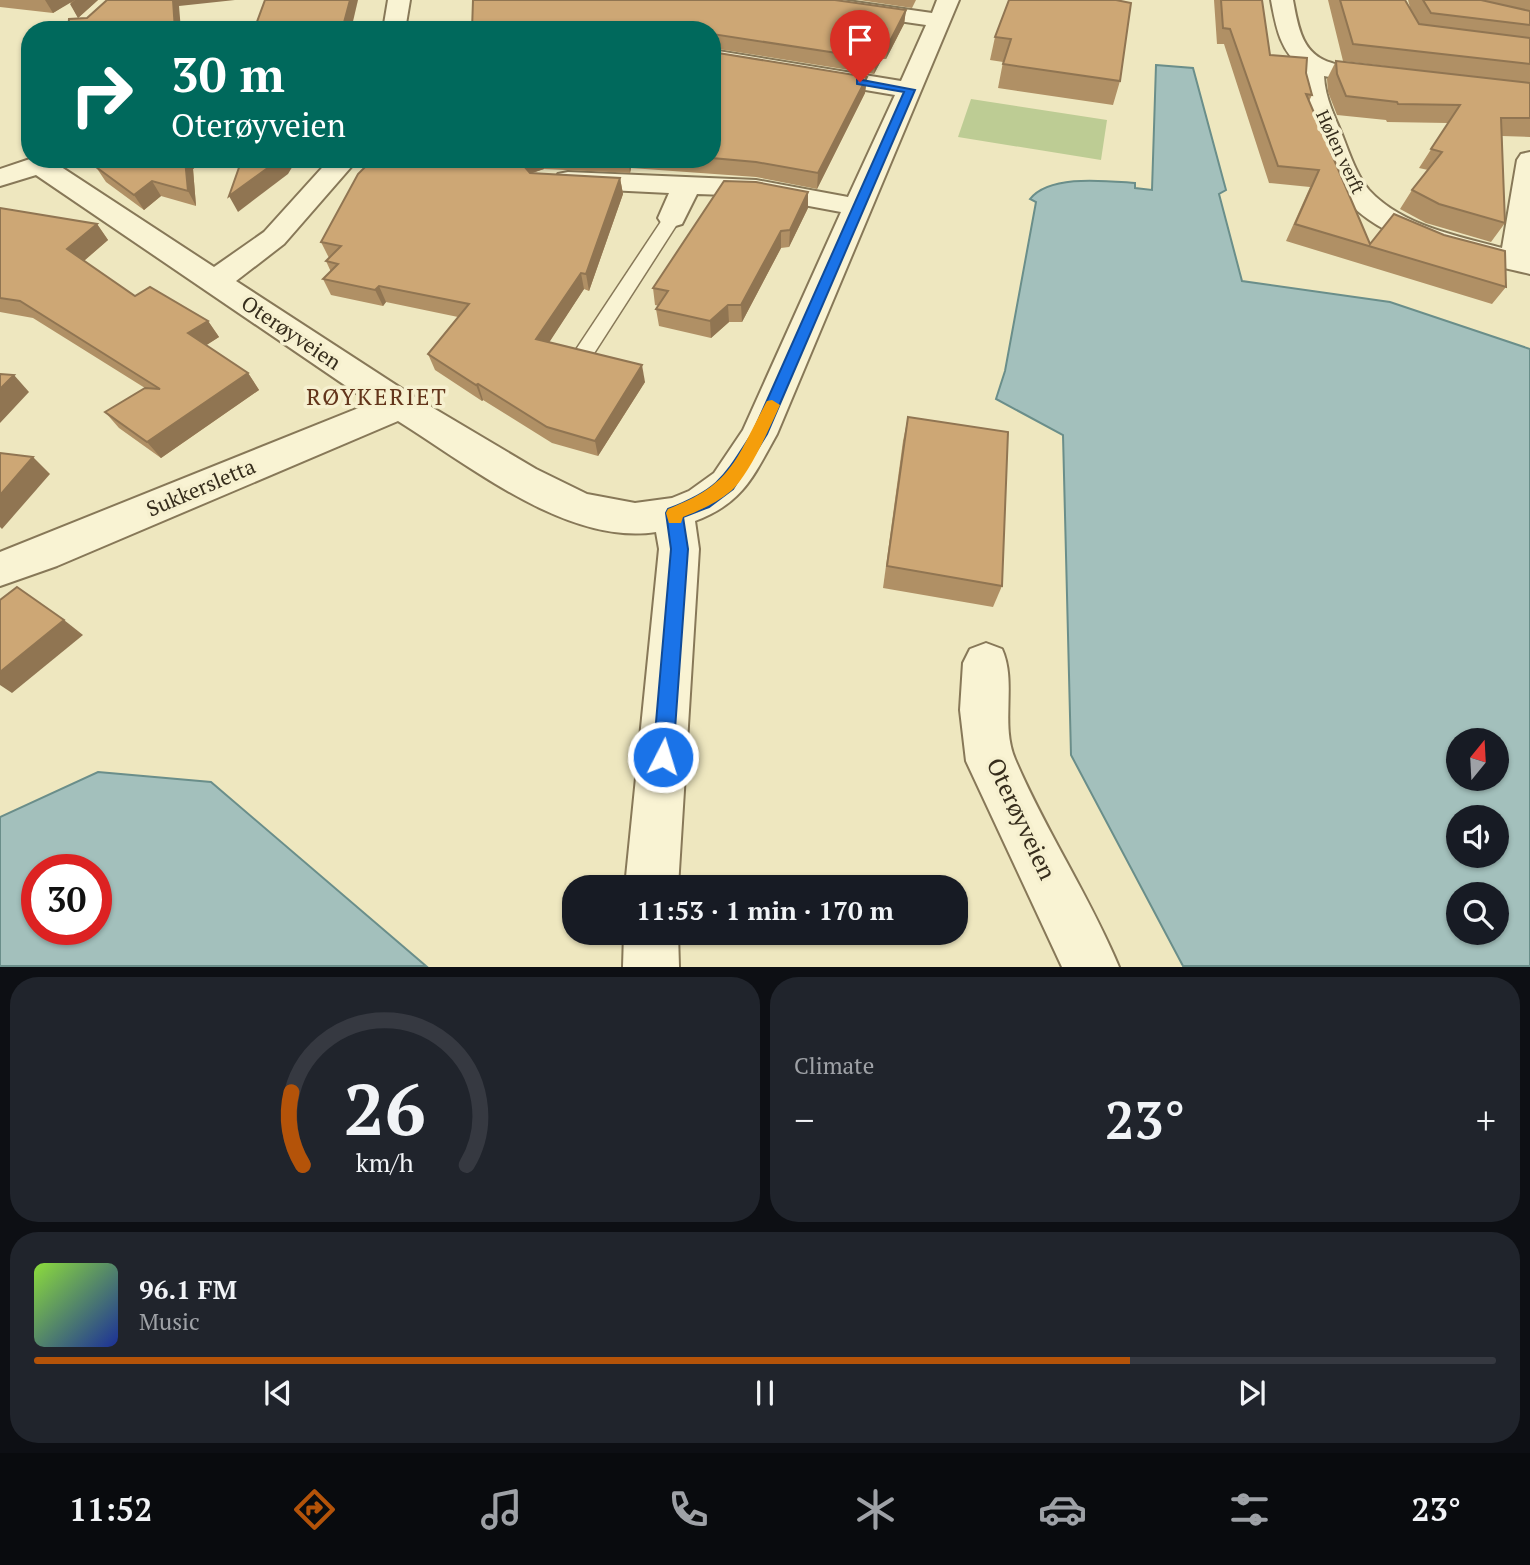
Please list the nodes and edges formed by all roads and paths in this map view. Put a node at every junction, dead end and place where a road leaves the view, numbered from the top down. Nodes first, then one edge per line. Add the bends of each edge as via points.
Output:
1 (399, 0) edge
2 (795, 0) edge
3 (1282, 0) edge
4 (943, 10) edge
5 (396, 21) edge
6 (721, 58) edge
7 (1317, 67) junction
8 (1367, 76) edge
9 (910, 90) junction
10 (1530, 160) edge
11 (25, 168) edge
12 (49, 168) edge
13 (337, 168) edge
14 (0, 178) edge
15 (544, 180) edge
16 (687, 184) junction
17 (858, 208) junction
18 (671, 218) joint
19 (1522, 263) edge
20 (214, 282) junction
21 (583, 353) edge
22 (400, 405) junction
23 (674, 513) junction
24 (0, 569) edge
25 (986, 663) dead end
26 (653, 875) edge
27 (651, 945) edge
28 (651, 967) edge
29 (1091, 967) edge

1 - 5 street
2 - 4 street
3 - 7 street via 1291,42 1300,56
4 - 9 street, Oterøyveien
6 - 9 street
7 - 8 street
7 - 19 street, Hølen verft via 1312,76 1313,93 1356,193 1370,208 1422,233
9 - 17 street, Oterøyveien
10 - 19 street, Hølen verft
11 - 14 street
12 - 20 street, Oterøyveien
13 - 20 street via 274,238
15 - 16 street
16 - 17 street via 756,188
16 - 18 street
17 - 23 street, Oterøyveien via 760,434 728,484 703,502
18 - 21 lane
20 - 22 street, Oterøyveien
22 - 23 street, Oterøyveien via 522,480 580,508 635,519
22 - 24 street, Sukkersletta
23 - 26 street via 679,549
25 - 29 street, Oterøyveien via 983,710 990,761
27 - 28 street

